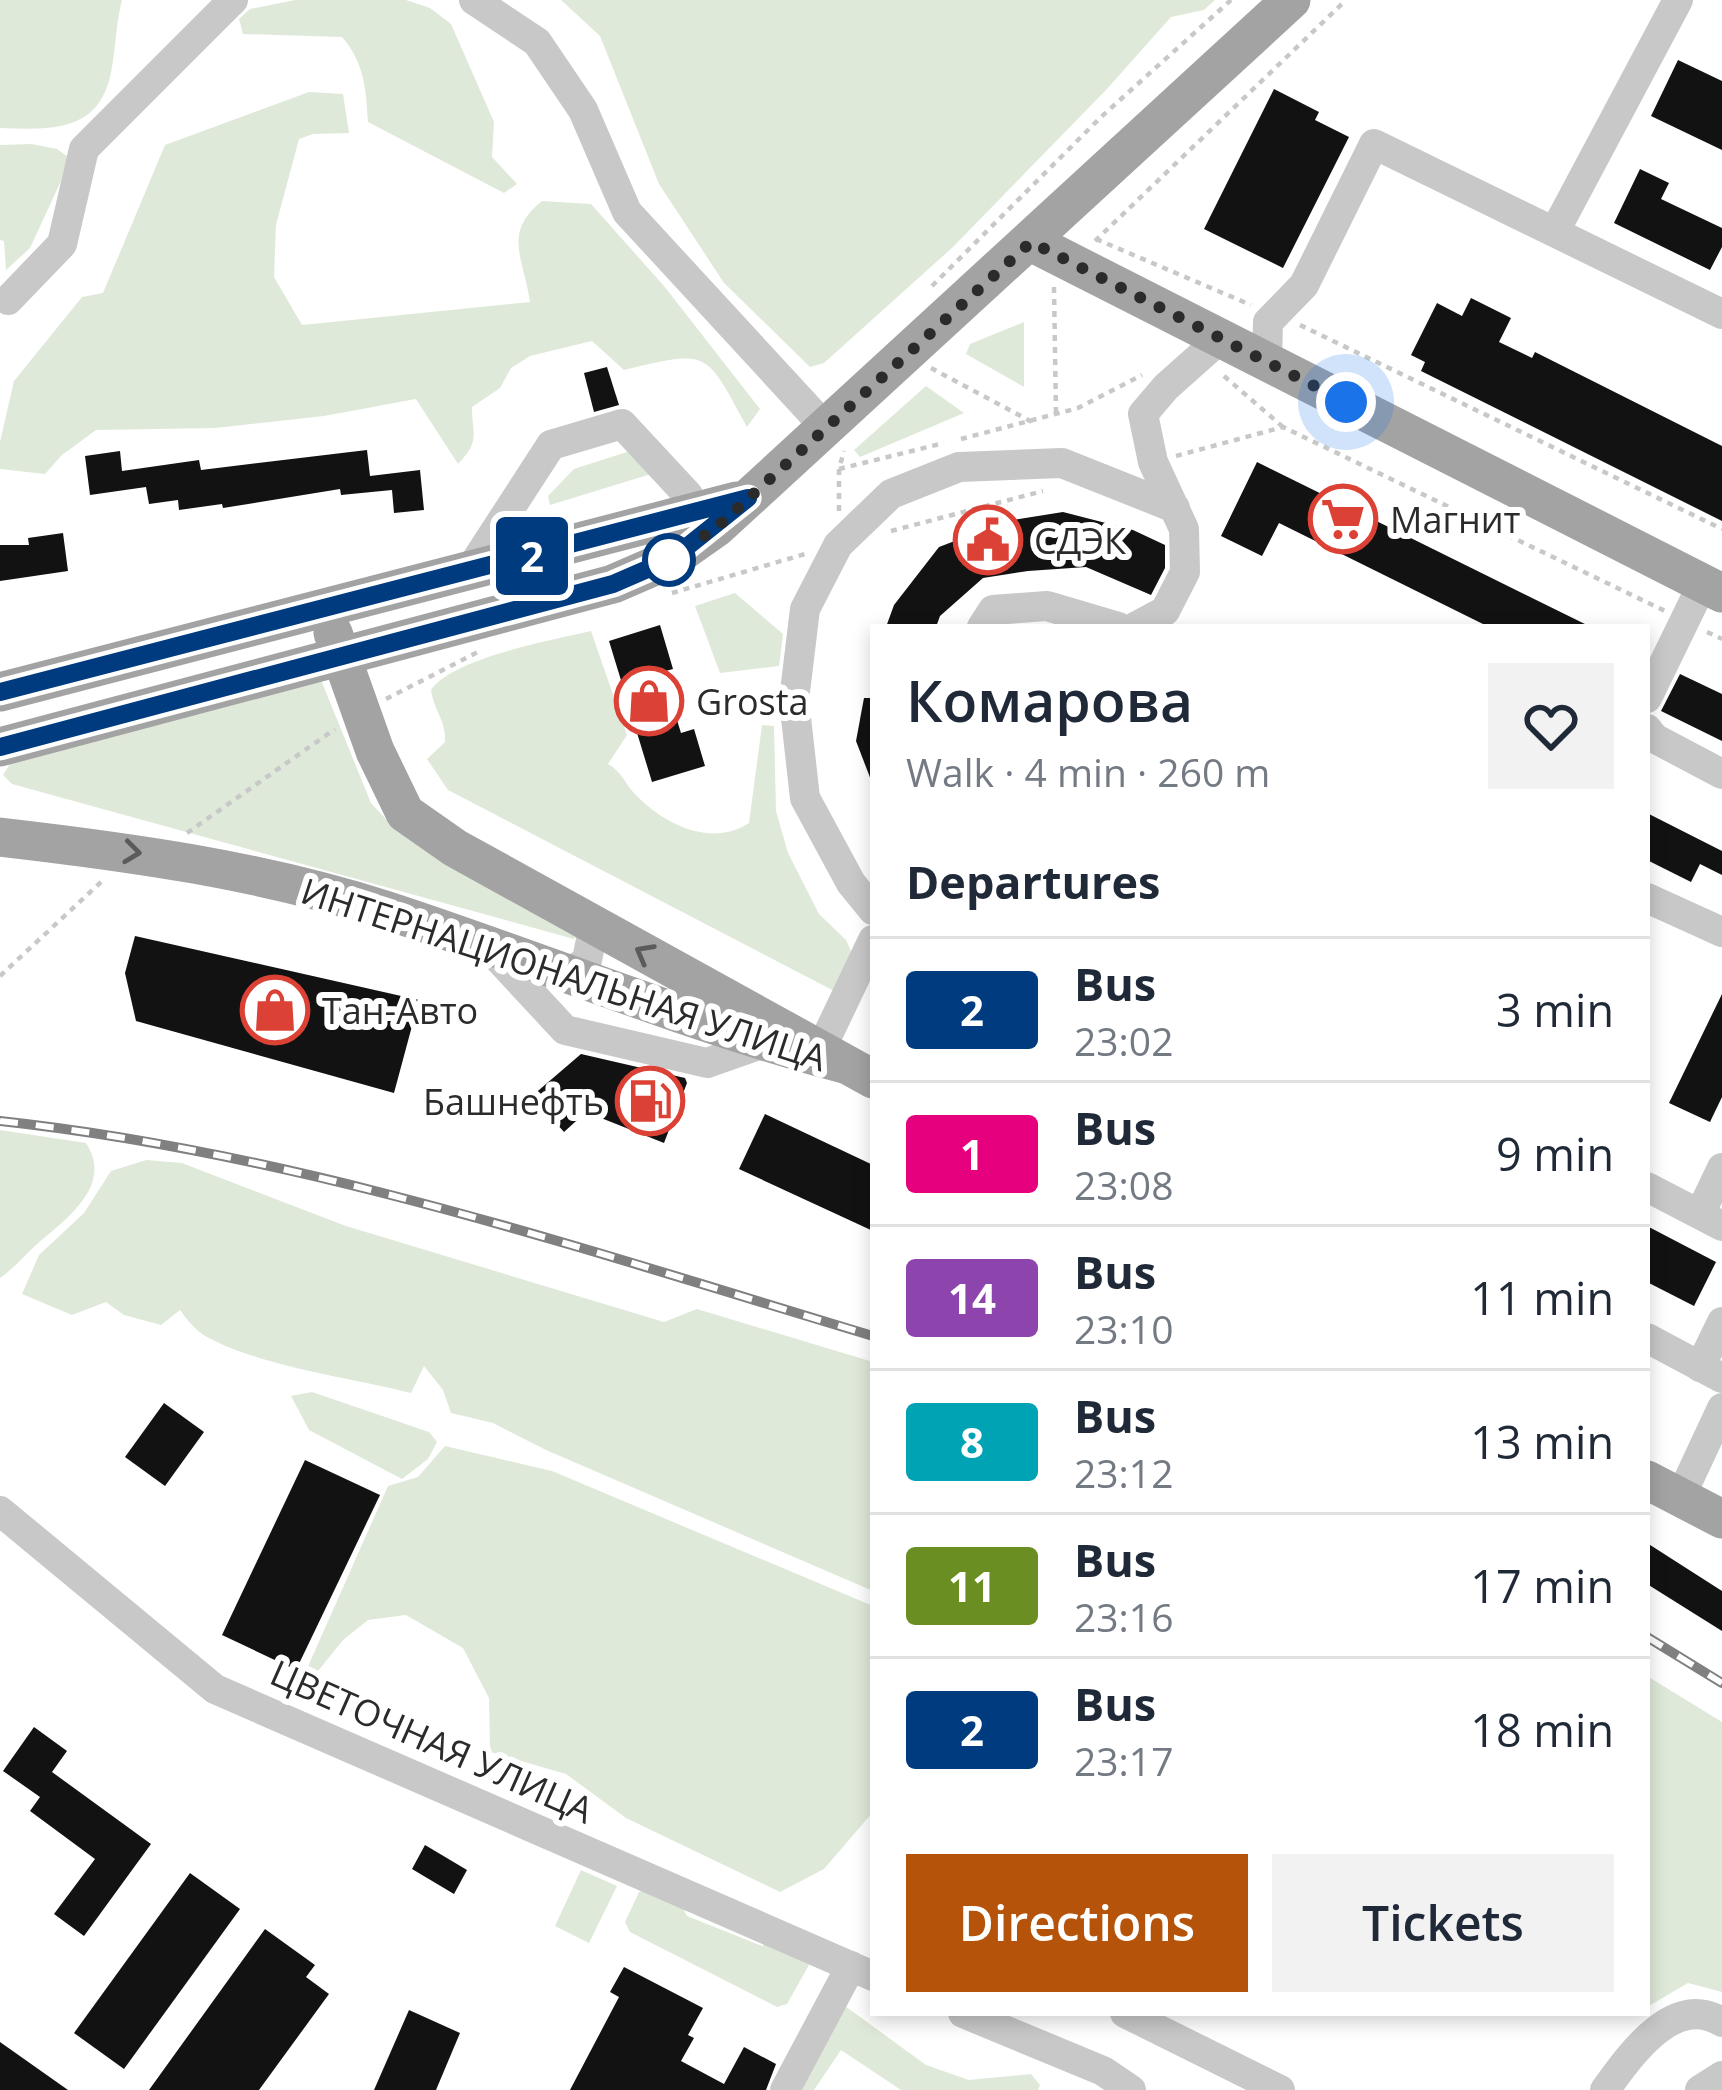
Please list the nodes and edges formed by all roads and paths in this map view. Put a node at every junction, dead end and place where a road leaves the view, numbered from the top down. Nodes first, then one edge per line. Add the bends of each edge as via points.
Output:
1 (232, 0) edge
2 (474, 0) edge
3 (1231, 0) edge
4 (1291, 0) edge
5 (1678, 0) edge
6 (1031, 187) dead end
7 (1556, 231) junction
8 (1097, 239) dead end
9 (1031, 242) junction
10 (1054, 284) dead end
11 (8, 300) dead end
12 (1276, 313) junction
13 (1722, 314) edge
14 (1222, 338) junction
15 (1267, 362) junction
16 (931, 368) dead end
17 (1153, 369) dead end
18 (1056, 415) junction
19 (1032, 422) junction
20 (826, 428) junction
21 (1153, 463) junction
22 (839, 469) dead end
23 (1054, 488) dead end
24 (688, 495) dead end
25 (748, 498) junction
26 (1175, 508) junction
27 (1722, 529) edge
28 (881, 534) dead end
29 (838, 545) junction
30 (468, 573) junction
31 (1713, 588) edge
32 (661, 596) dead end
33 (326, 610) junction
34 (1685, 621) junction
35 (984, 624) edge
36 (1108, 624) edge
37 (1141, 624) edge
38 (1722, 639) edge
39 (485, 649) dead end
40 (340, 655) junction
41 (0, 692) edge
42 (1650, 692) edge
43 (361, 712) junction
44 (1650, 740) edge
45 (0, 747) edge
46 (1722, 774) edge
47 (5, 831) edge
48 (169, 856) junction
49 (103, 880) dead end
50 (1650, 899) edge
51 (870, 906) edge
52 (594, 925) junction
53 (1722, 932) edge
54 (487, 946) junction
55 (870, 954) edge
56 (568, 974) junction
57 (0, 976) edge
58 (764, 1043) junction
59 (846, 1064) edge
60 (1722, 1168) edge
61 (1650, 1189) edge
62 (1711, 1220) edge
63 (1722, 1322) edge
64 (1650, 1340) edge
65 (1711, 1373) edge
66 (1722, 1408) edge
67 (1664, 1489) edge
68 (0, 1511) edge
69 (1722, 1519) edge
70 (862, 1971) edge
71 (970, 2016) edge
72 (1131, 2016) edge
73 (1722, 2022) edge
74 (1722, 2076) edge
75 (784, 2090) edge
76 (1132, 2090) edge
77 (1280, 2090) edge
78 (1605, 2090) edge
79 (1700, 2090) edge

1 - 11 street via 84,149 62,244
2 - 20 street via 537,42 583,110 627,212
3 - 6 path
4 - 9 main road
5 - 7 street
7 - 12 street via 1374,144 1304,285
7 - 13 street
8 - 12 path
9 - 14 main road
9 - 20 main road
10 - 18 path
12 - 15 street via 1268,322
12 - 27 path
14 - 15 main road
14 - 21 street via 1143,414
15 - 31 main road
16 - 19 path
17 - 18 path
18 - 19 path
19 - 22 path
20 - 25 main road
21 - 26 street
21 - 34 path via 1283,428
23 - 28 path
24 - 30 street via 622,424 551,445
25 - 30 main road
25 - 40 main road via 673,558 613,584
26 - 29 street via 1062,463 959,467 891,494
26 - 37 street via 1185,572 1165,611
29 - 32 path
29 - 51 street via 805,609 794,700 805,798
30 - 33 main road
31 - 34 street
33 - 40 main road, ИНТЕРНАЦИОНАЛЬНАЯ УЛИЦА
33 - 41 main road
34 - 38 path
34 - 42 street
35 - 36 street via 993,610 1047,606
39 - 43 path
40 - 43 main road, ИНТЕРНАЦИОНАЛЬНАЯ УЛИЦА
40 - 45 main road
43 - 48 path via 188,832
43 - 52 main road, ИНТЕРНАЦИОНАЛЬНАЯ УЛИЦА via 405,813
44 - 46 street
47 -> 48 main road, ИНТЕРНАЦИОНАЛЬНАЯ УЛИЦА
48 - 54 main road, ИНТЕРНАЦИОНАЛЬНАЯ УЛИЦА via 381,909
49 - 57 path
50 - 53 street
52 - 56 street via 587,960
59 -> 52 main road, ИНТЕРНАЦИОНАЛЬНАЯ УЛИЦА
54 - 56 main road, ИНТЕРНАЦИОНАЛЬНАЯ УЛИЦА
54 - 58 street via 565,1030 706,1063
55 - 59 street
56 - 58 main road, ИНТЕРНАЦИОНАЛЬНАЯ УЛИЦА
58 - 59 main road, ИНТЕРНАЦИОНАЛЬНАЯ УЛИЦА
60 - 62 street
61 - 62 street
63 - 65 street
64 - 65 street
66 - 67 street
67 - 69 main road
68 - 70 street, ЦВЕТОЧНАЯ УЛИЦА via 214,1689
70 - 75 street
71 - 76 street
72 - 77 street
73 - 78 street via 1673,2018 1638,2045
74 - 79 street

